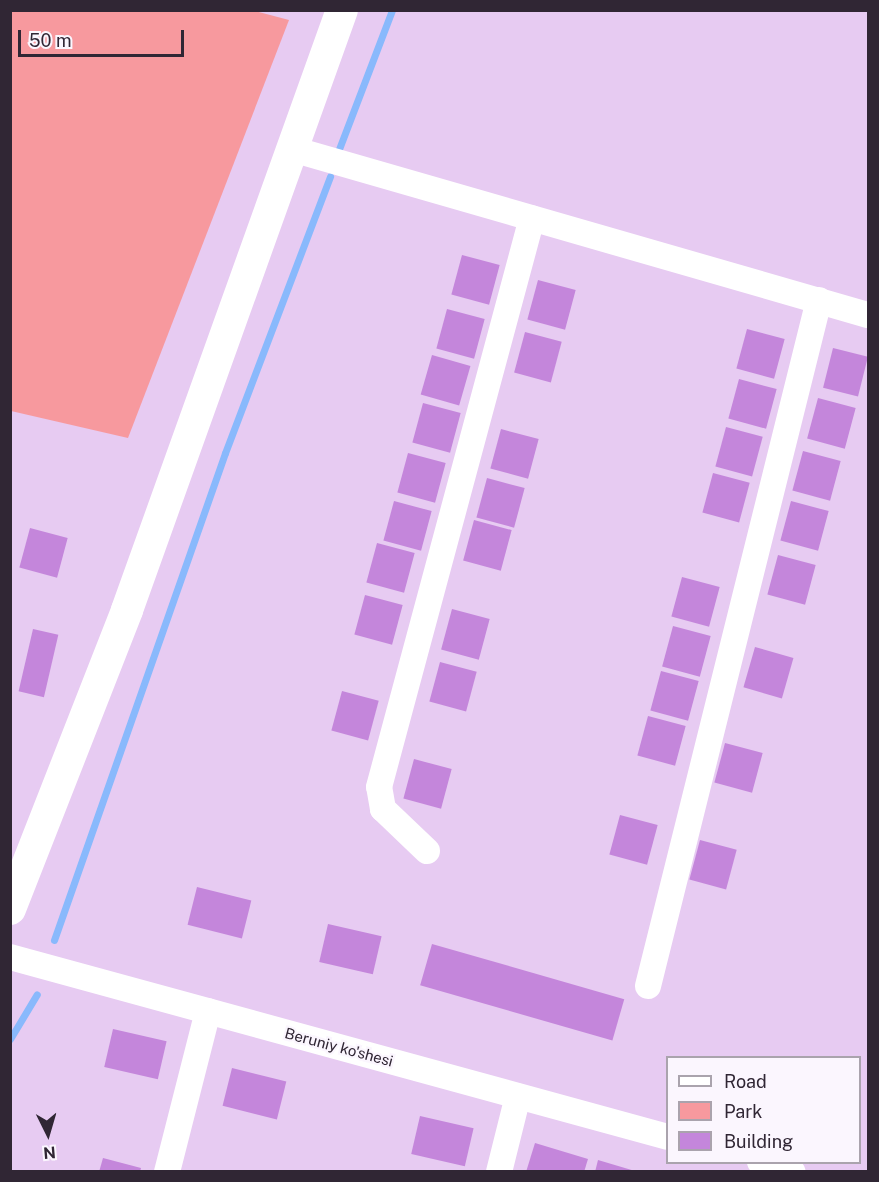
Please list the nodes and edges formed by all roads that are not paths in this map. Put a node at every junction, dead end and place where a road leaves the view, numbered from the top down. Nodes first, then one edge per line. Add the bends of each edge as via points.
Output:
1 (342, 10) edge
2 (292, 149) junction
3 (532, 218) junction
4 (819, 300) junction
5 (868, 315) edge
6 (427, 851) dead end
7 (10, 909) edge
8 (10, 957) edge
9 (648, 986) dead end
10 (208, 1011) junction
11 (518, 1096) junction
12 (666, 1136) edge
13 (767, 1164) edge
14 (167, 1172) edge
15 (499, 1172) edge
16 (793, 1172) edge

1 - 2 street
2 - 3 street
2 - 7 street via 127,610
3 - 4 street
3 - 6 street via 378,787 383,809
4 - 5 street
4 - 9 street
8 - 10 street, Beruniy ko'shesi
10 - 11 street, Beruniy ko'shesi
10 - 14 street
11 - 12 street, Beruniy ko'shesi
11 - 15 street
13 - 16 street

